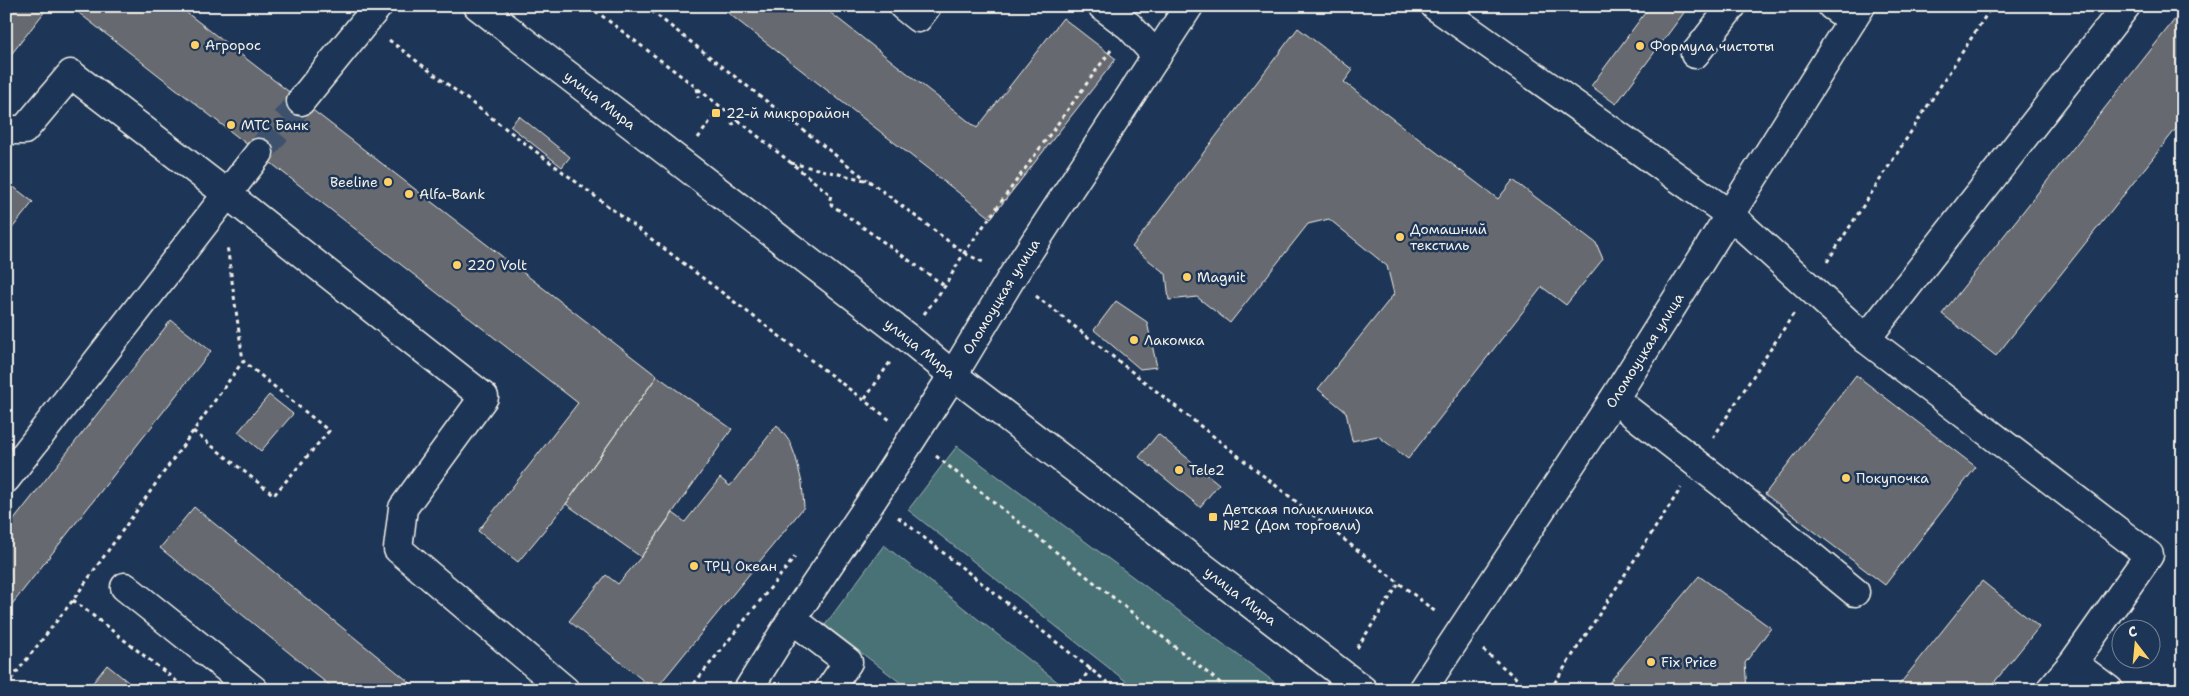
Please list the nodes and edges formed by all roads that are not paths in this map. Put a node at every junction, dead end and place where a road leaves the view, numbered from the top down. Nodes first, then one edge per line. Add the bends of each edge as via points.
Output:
1 (478, 6) edge
2 (903, 6) edge
3 (927, 6) edge
4 (1102, 6) edge
5 (1189, 6) edge
6 (1435, 6) edge
7 (1732, 6) edge
8 (2126, 6) edge
9 (1848, 11) edge
10 (372, 14) edge
11 (1695, 54) dead end
12 (1157, 56) junction
13 (301, 101) tunnel mouth
14 (6, 130) edge
15 (259, 153) tunnel mouth
16 (227, 194) junction
17 (1729, 214) junction
18 (1866, 339) junction
19 (952, 375) junction
20 (1614, 399) junction
21 (6, 479) edge
22 (125, 587) dead end
23 (1855, 592) dead end
24 (792, 619) junction
25 (2073, 663) junction
26 (254, 690) edge
27 (565, 690) edge
28 (748, 690) edge
29 (829, 690) edge
30 (1363, 690) edge
31 (1422, 690) edge
32 (2050, 690) edge
33 (2109, 690) edge

1 - 19 street, улица Мира
2 - 3 street via 918,18
4 - 12 street via 1129,26
5 - 12 street, Оломоуцкая улица
6 - 17 street
7 - 11 street
8 - 18 street
9 - 17 street, Оломоуцкая улица
10 - 13 street
12 - 19 street, Оломоуцкая улица via 1012,277
14 - 16 street via 24,130 71,74
15 - 16 street
16 - 21 street
16 - 27 street via 484,397 403,508 398,549
17 - 18 street
17 - 20 street, Оломоуцкая улица
18 - 25 street via 2149,555
19 - 24 street, Оломоуцкая улица
19 - 30 street, улица Мира
20 - 23 street
20 - 31 street, Оломоуцкая улица
22 - 26 street
24 - 28 street, Оломоуцкая улица
24 - 29 street via 848,662
25 - 32 street
25 - 33 street

